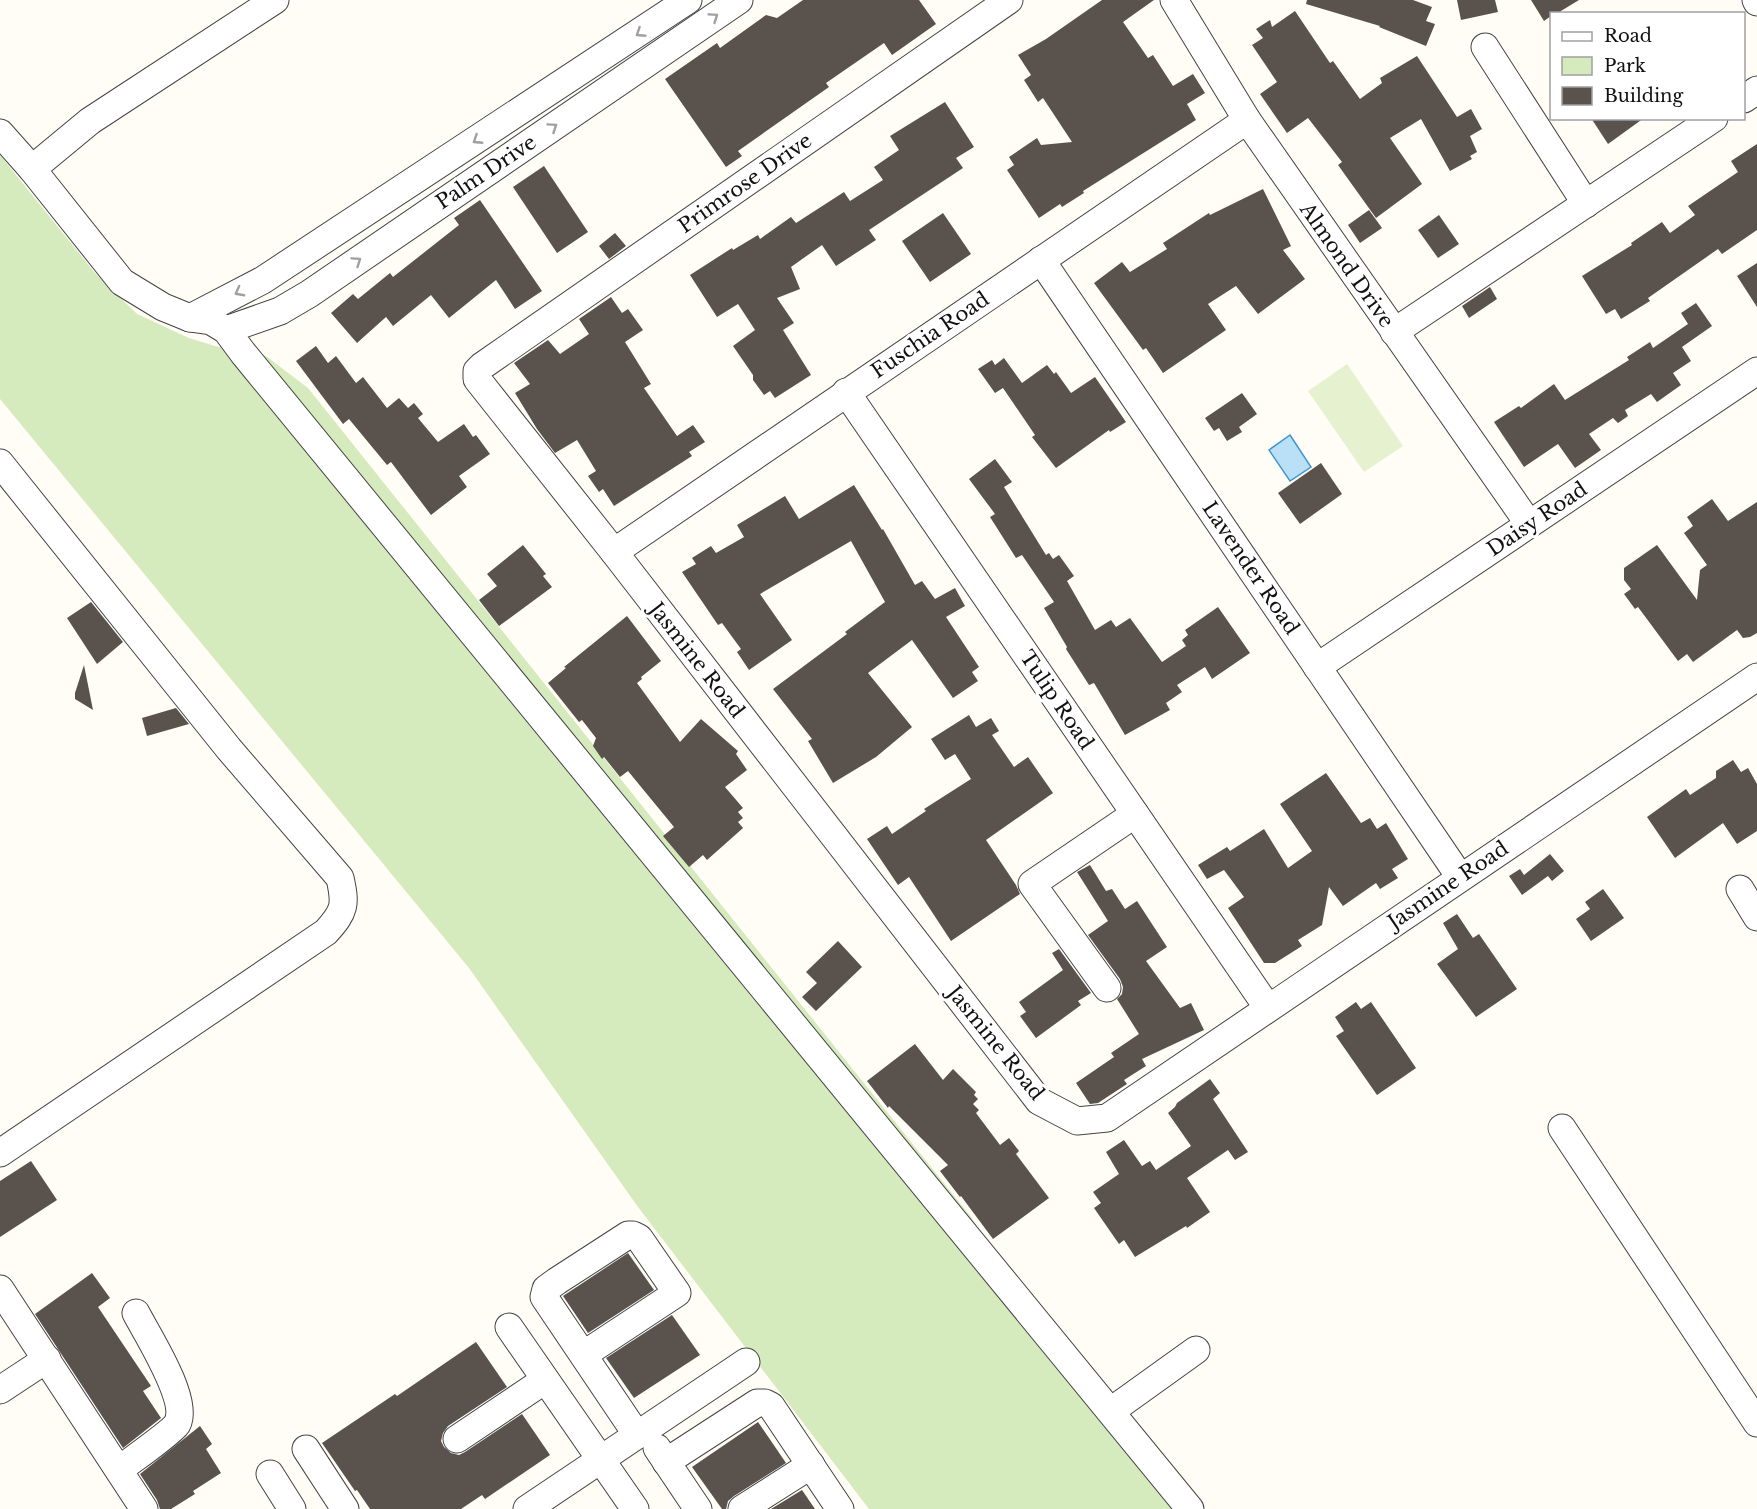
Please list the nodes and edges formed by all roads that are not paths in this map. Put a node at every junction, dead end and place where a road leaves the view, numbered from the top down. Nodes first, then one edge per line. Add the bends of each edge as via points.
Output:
1 (275, 0) edge
2 (688, 0) edge
3 (739, 0) edge
4 (1009, 0) edge
5 (1174, 0) edge
6 (975, 9) edge
7 (1485, 47) dead end
8 (1247, 120) junction
9 (1711, 120) edge
10 (0, 133) edge
11 (32, 169) junction
12 (1587, 204) junction
13 (1041, 260) junction
14 (190, 318) junction
15 (226, 330) junction
16 (1394, 332) junction
17 (482, 366) joint
18 (1757, 370) edge
19 (846, 392) junction
20 (0, 463) edge
21 (1529, 524) junction
22 (614, 552) junction
23 (1317, 667) junction
24 (1757, 677) edge
25 (1135, 814) junction
26 (1460, 877) junction
27 (1740, 889) dead end
28 (1757, 917) edge
29 (1107, 988) dead end
30 (1268, 1008) junction
31 (1562, 1128) dead end
32 (0, 1152) edge
33 (0, 1289) edge
34 (136, 1313) dead end
35 (509, 1327) dead end
36 (1196, 1350) dead end
37 (583, 1355) junction
38 (46, 1359) junction
39 (746, 1362) dead end
40 (545, 1380) junction
41 (0, 1390) edge
42 (1111, 1411) junction
43 (1757, 1423) edge
44 (641, 1433) junction
45 (457, 1439) dead end
46 (306, 1449) dead end
47 (600, 1460) junction
48 (666, 1462) junction
49 (811, 1465) junction
50 (119, 1470) junction
51 (270, 1474) dead end
52 (144, 1509) edge
53 (292, 1509) edge
54 (345, 1509) edge
55 (527, 1509) edge
56 (635, 1509) edge
57 (698, 1509) edge
58 (742, 1509) edge
59 (840, 1509) edge
60 (1190, 1509) edge

1 - 11 street via 90,121
2 -> 14 street, Palm Drive via 263,280
15 -> 3 street, Palm Drive via 280,311 309,294
4 - 6 street, Primrose Drive
5 - 8 street, Almond Drive
6 - 17 street, Primrose Drive
7 - 12 street
8 - 13 street, Fuschia Road
8 - 16 street, Almond Drive
9 - 12 street
10 - 11 street
11 - 14 street via 122,282 163,308
12 - 16 street
13 - 19 street, Fuschia Road
13 - 23 street, Lavender Road
14 - 15 street via 211,321
15 - 42 street
16 - 21 street, Almond Drive
17 - 22 street, Jasmine Road via 477,370 477,380
18 - 21 street, Daisy Road
19 - 22 street, Fuschia Road
19 - 25 street, Tulip Road
20 - 32 street via 229,749 340,878 344,898 340,917 326,932
21 - 23 street, Daisy Road
22 - 30 street, Jasmine Road via 1039,1101 1077,1121 1107,1118
23 - 26 street, Lavender Road
24 - 26 street, Jasmine Road
25 - 29 street via 1032,884
25 - 30 street, Tulip Road
26 - 30 street, Jasmine Road
27 - 28 street
31 - 43 street
33 - 38 street
34 - 50 street via 177,1391 180,1407 177,1425
35 - 40 street
36 - 42 street
37 - 37 street via 677,1293 633,1234 546,1289 544,1297
37 - 44 street
38 - 41 street
38 - 50 street
39 - 44 street
40 - 45 street
40 - 47 street
42 - 60 street
44 - 47 street
44 - 48 street
46 - 54 street
47 - 55 street
47 - 56 street
48 - 49 street via 757,1403 765,1403 771,1406
48 - 57 street
49 - 58 street
49 - 59 street
50 - 52 street
51 - 53 street

